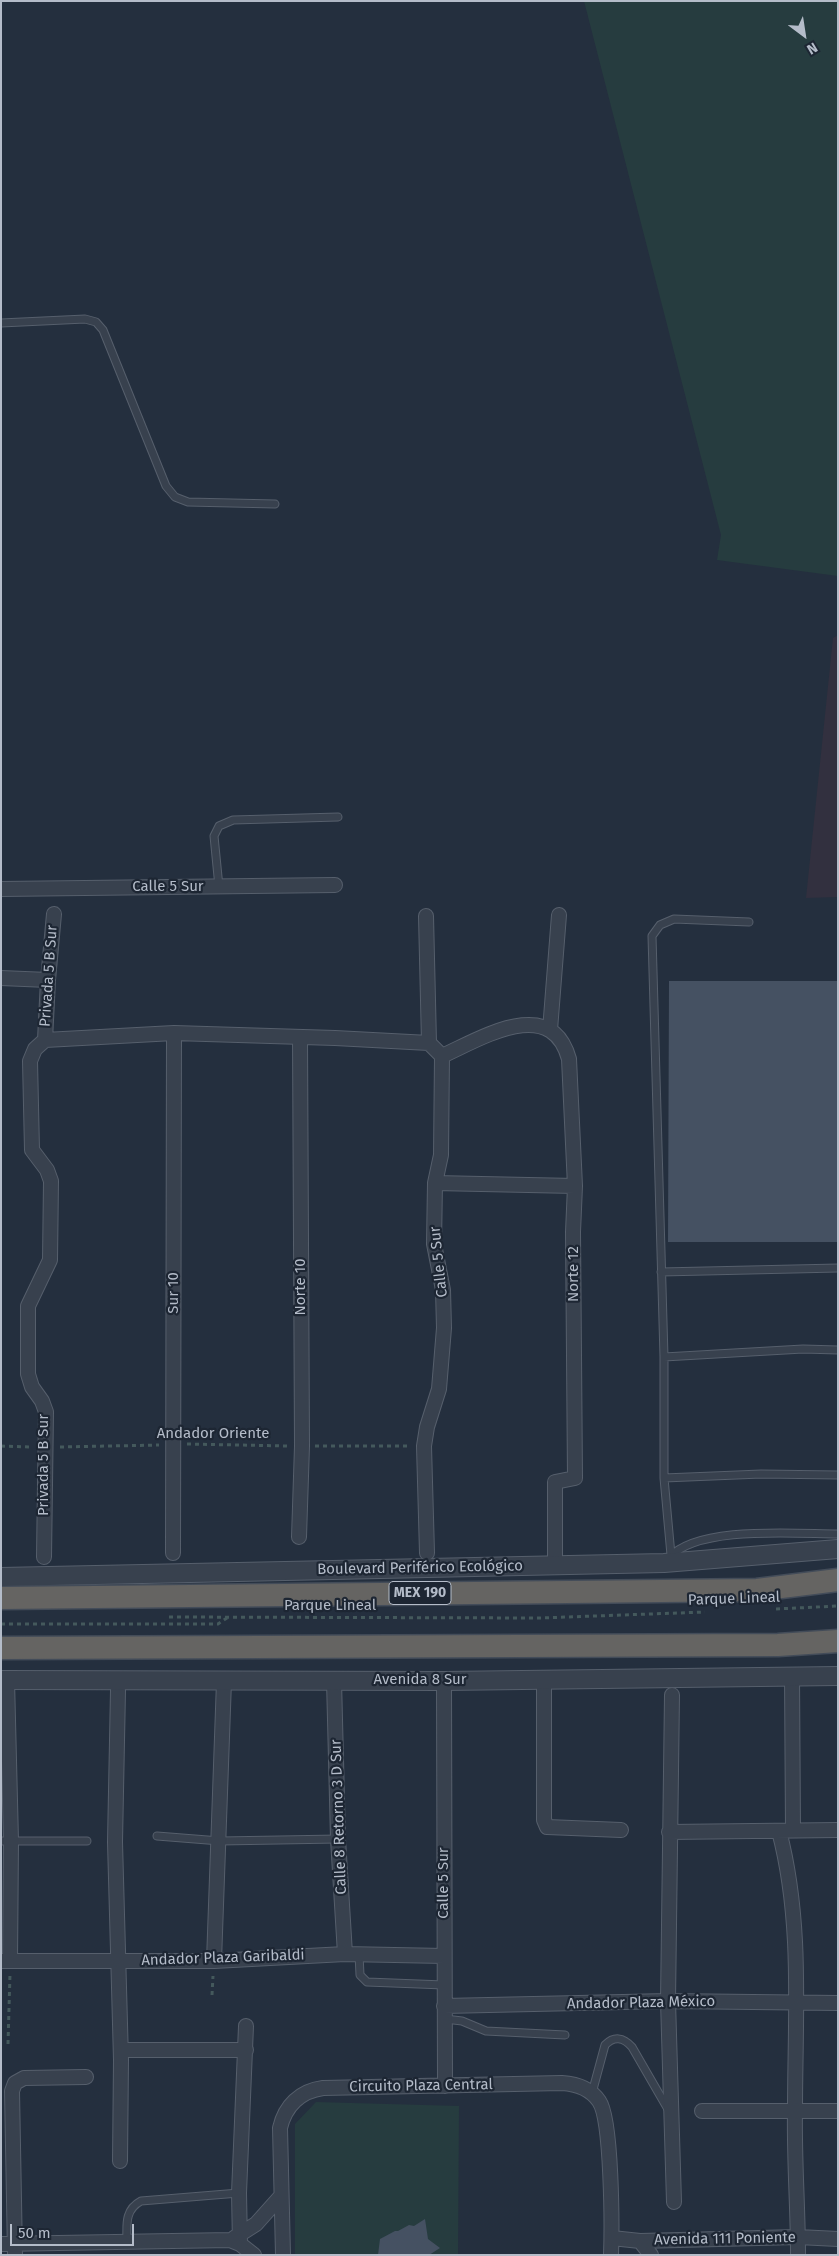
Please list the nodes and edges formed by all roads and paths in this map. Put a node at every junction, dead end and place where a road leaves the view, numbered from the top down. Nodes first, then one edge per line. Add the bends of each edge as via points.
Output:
1 (1, 323) edge
2 (274, 504) dead end
3 (338, 817) dead end
4 (335, 885) dead end
5 (219, 887) junction
6 (1, 889) edge
7 (54, 914) dead end
8 (559, 915) dead end
9 (426, 916) dead end
10 (750, 922) dead end
11 (1, 978) edge
12 (48, 980) junction
13 (550, 1030) junction
14 (174, 1033) junction
15 (300, 1037) junction
16 (45, 1040) junction
17 (429, 1043) junction
18 (442, 1056) junction
19 (435, 1183) junction
20 (575, 1186) junction
21 (838, 1268) edge
22 (661, 1272) junction
23 (838, 1350) edge
24 (664, 1357) junction
25 (173, 1444) junction
26 (1, 1446) edge
27 (302, 1446) junction
28 (424, 1446) junction
29 (46, 1447) junction
30 (838, 1475) edge
31 (664, 1478) junction
32 (838, 1534) edge
33 (299, 1537) dead end
34 (838, 1550) edge
35 (173, 1553) dead end
36 (427, 1553) dead end
37 (44, 1557) dead end
38 (668, 1559) junction
39 (555, 1565) junction
40 (1, 1577) edge
41 (838, 1580) edge
42 (1, 1598) edge
43 (838, 1606) edge
44 (768, 1609) dead end
45 (709, 1612) dead end
46 (162, 1617) dead end
47 (227, 1618) junction
48 (1, 1624) edge
49 (838, 1641) edge
50 (778, 1645) junction
51 (1, 1648) edge
52 (838, 1654) edge
53 (792, 1676) junction
54 (838, 1676) edge
55 (4, 1680) edge
56 (224, 1680) junction
57 (334, 1680) junction
58 (544, 1680) junction
59 (444, 1681) junction
60 (118, 1690) dead end
61 (672, 1695) dead end
62 (621, 1830) dead end
63 (786, 1830) junction
64 (838, 1830) edge
65 (669, 1832) junction
66 (157, 1836) dead end
67 (338, 1840) junction
68 (6, 1841) edge
69 (87, 1841) dead end
70 (220, 1841) junction
71 (352, 1954) junction
72 (444, 1956) junction
73 (6, 1961) edge
74 (118, 1961) junction
75 (214, 1961) junction
76 (444, 1985) junction
77 (212, 1995) dead end
78 (668, 2001) junction
79 (798, 2002) junction
80 (838, 2003) edge
81 (444, 2012) junction
82 (246, 2026) dead end
83 (565, 2035) dead end
84 (8, 2044) dead end
85 (121, 2050) junction
86 (246, 2050) junction
87 (86, 2077) dead end
88 (445, 2086) junction
89 (588, 2090) junction
90 (702, 2111) dead end
91 (838, 2111) edge
92 (794, 2112) junction
93 (671, 2116) junction
94 (120, 2161) dead end
95 (239, 2193) junction
96 (281, 2196) junction
97 (674, 2202) dead end
98 (798, 2237) junction
99 (612, 2238) junction
100 (838, 2239) edge
101 (236, 2240) junction
102 (640, 2241) junction
103 (126, 2242) junction
104 (10, 2247) edge
105 (254, 2255) edge
106 (283, 2255) edge
107 (611, 2255) edge
108 (651, 2255) edge
109 (798, 2255) edge

1 - 2 lane via 85,319 96,322 103,330 166,486 175,497 188,502
3 - 5 lane via 233,820 219,826 214,836
4 - 5 street, Calle 5 Sur
5 - 6 street, Calle 5 Sur
7 - 12 street, Privada 5 B Sur
8 - 13 street
9 - 17 street
10 - 22 lane via 674,919 660,925 652,936
11 - 12 street
12 - 16 street, Privada 5 B Sur
13 - 18 street via 535,1025 517,1025
13 - 20 street, Norte 12 via 560,1038 569,1059
14 - 15 street
14 - 16 street
14 - 25 street, Sur 10
15 - 17 street
15 - 27 street, Norte 10
16 - 29 street, Privada 5 B Sur via 35,1049 30,1061 32,1150 51,1181 50,1260 28,1306 28,1374 46,1412
17 - 18 street
18 - 19 street, Calle 5 Sur via 441,1155
19 - 20 street
19 - 28 street, Calle 5 Sur via 434,1244 443,1290 444,1328 439,1389
20 - 39 street, Norte 12 via 575,1478 555,1482
21 - 22 lane
22 - 24 lane
23 - 24 lane
24 - 31 lane
25 - 27 path, Andador Oriente
25 - 29 path, Andador Oriente
25 - 35 street, Sur 10
26 - 29 path, Andador Oriente
27 - 28 path, Andador Oriente
27 - 33 street, Norte 10
28 - 36 street, Calle 5 Sur
29 - 37 street, Privada 5 B Sur
30 - 31 lane
31 - 38 lane
32 - 38 lane via 730,1534 693,1544
34 - 38 street, Boulevard Periférico Ecológico
38 - 39 street, Boulevard Periférico Ecológico
39 - 40 street, Boulevard Periférico Ecológico
41 - 42 highway, Boulevard Periférico Ecológico / MEX 190 via 757,1590
43 - 44 path, Parque Lineal
45 - 47 path, Parque Lineal via 540,1618
46 - 47 path, Parque Lineal
47 - 48 path via 218,1624
49 - 50 highway
50 - 51 highway
50 - 52 highway
53 - 54 street, Avenida 8 Sur
53 - 58 street, Avenida 8 Sur
53 - 63 street
55 - 56 street, Avenida 8 Sur
55 - 68 street
56 - 57 street, Avenida 8 Sur
56 - 70 street
57 - 59 street, Avenida 8 Sur
57 - 67 street, Calle 8 Retorno 3 D Sur
58 - 59 street, Avenida 8 Sur
58 - 62 street via 544,1820 547,1827
59 - 72 street, Calle 5 Sur
60 - 74 street via 115,1842
61 - 65 street
63 - 64 street
63 - 65 street
63 - 79 street
65 - 78 street
66 - 70 lane
67 - 70 lane
67 - 71 street, Calle 8 Retorno 3 D Sur
68 - 69 lane
68 - 73 street
70 - 75 street
71 - 72 street, Andador Plaza Garibaldi
71 - 75 street, Andador Plaza Garibaldi
71 - 76 lane via 360,1975 367,1982
72 - 76 street, Calle 5 Sur
73 - 74 street, Andador Plaza Garibaldi
73 - 84 path
74 - 75 street, Andador Plaza Garibaldi
74 - 85 street
75 - 77 path
76 - 81 street, Calle 5 Sur
78 - 79 street, Andador Plaza México
78 - 81 street, Andador Plaza México
78 - 93 street
79 - 80 street, Andador Plaza México
79 - 92 street
81 - 83 lane via 486,2031
81 - 88 street, Calle 5 Sur
82 - 86 street
85 - 86 street
85 - 94 street
86 - 95 street
87 - 104 street via 24,2078 15,2083 12,2091
88 - 89 street, Circuito Plaza Central via 562,2083
88 - 96 street, Circuito Plaza Central via 313,2089 297,2098 282,2116 280,2128
89 - 93 lane via 605,2045 619,2038 632,2047
89 - 99 street via 599,2100 606,2115
90 - 92 street
91 - 92 street
92 - 98 street
93 - 97 street
95 - 101 street
95 - 103 lane via 141,2201 128,2212
96 - 101 street via 256,2224
96 - 106 street
98 - 100 street, Avenida 111 Poniente
98 - 102 street, Avenida 111 Poniente
98 - 109 street
99 - 102 street, Avenida 111 Poniente
99 - 107 street
101 - 103 street
101 - 105 street
102 - 108 street
103 - 104 street

